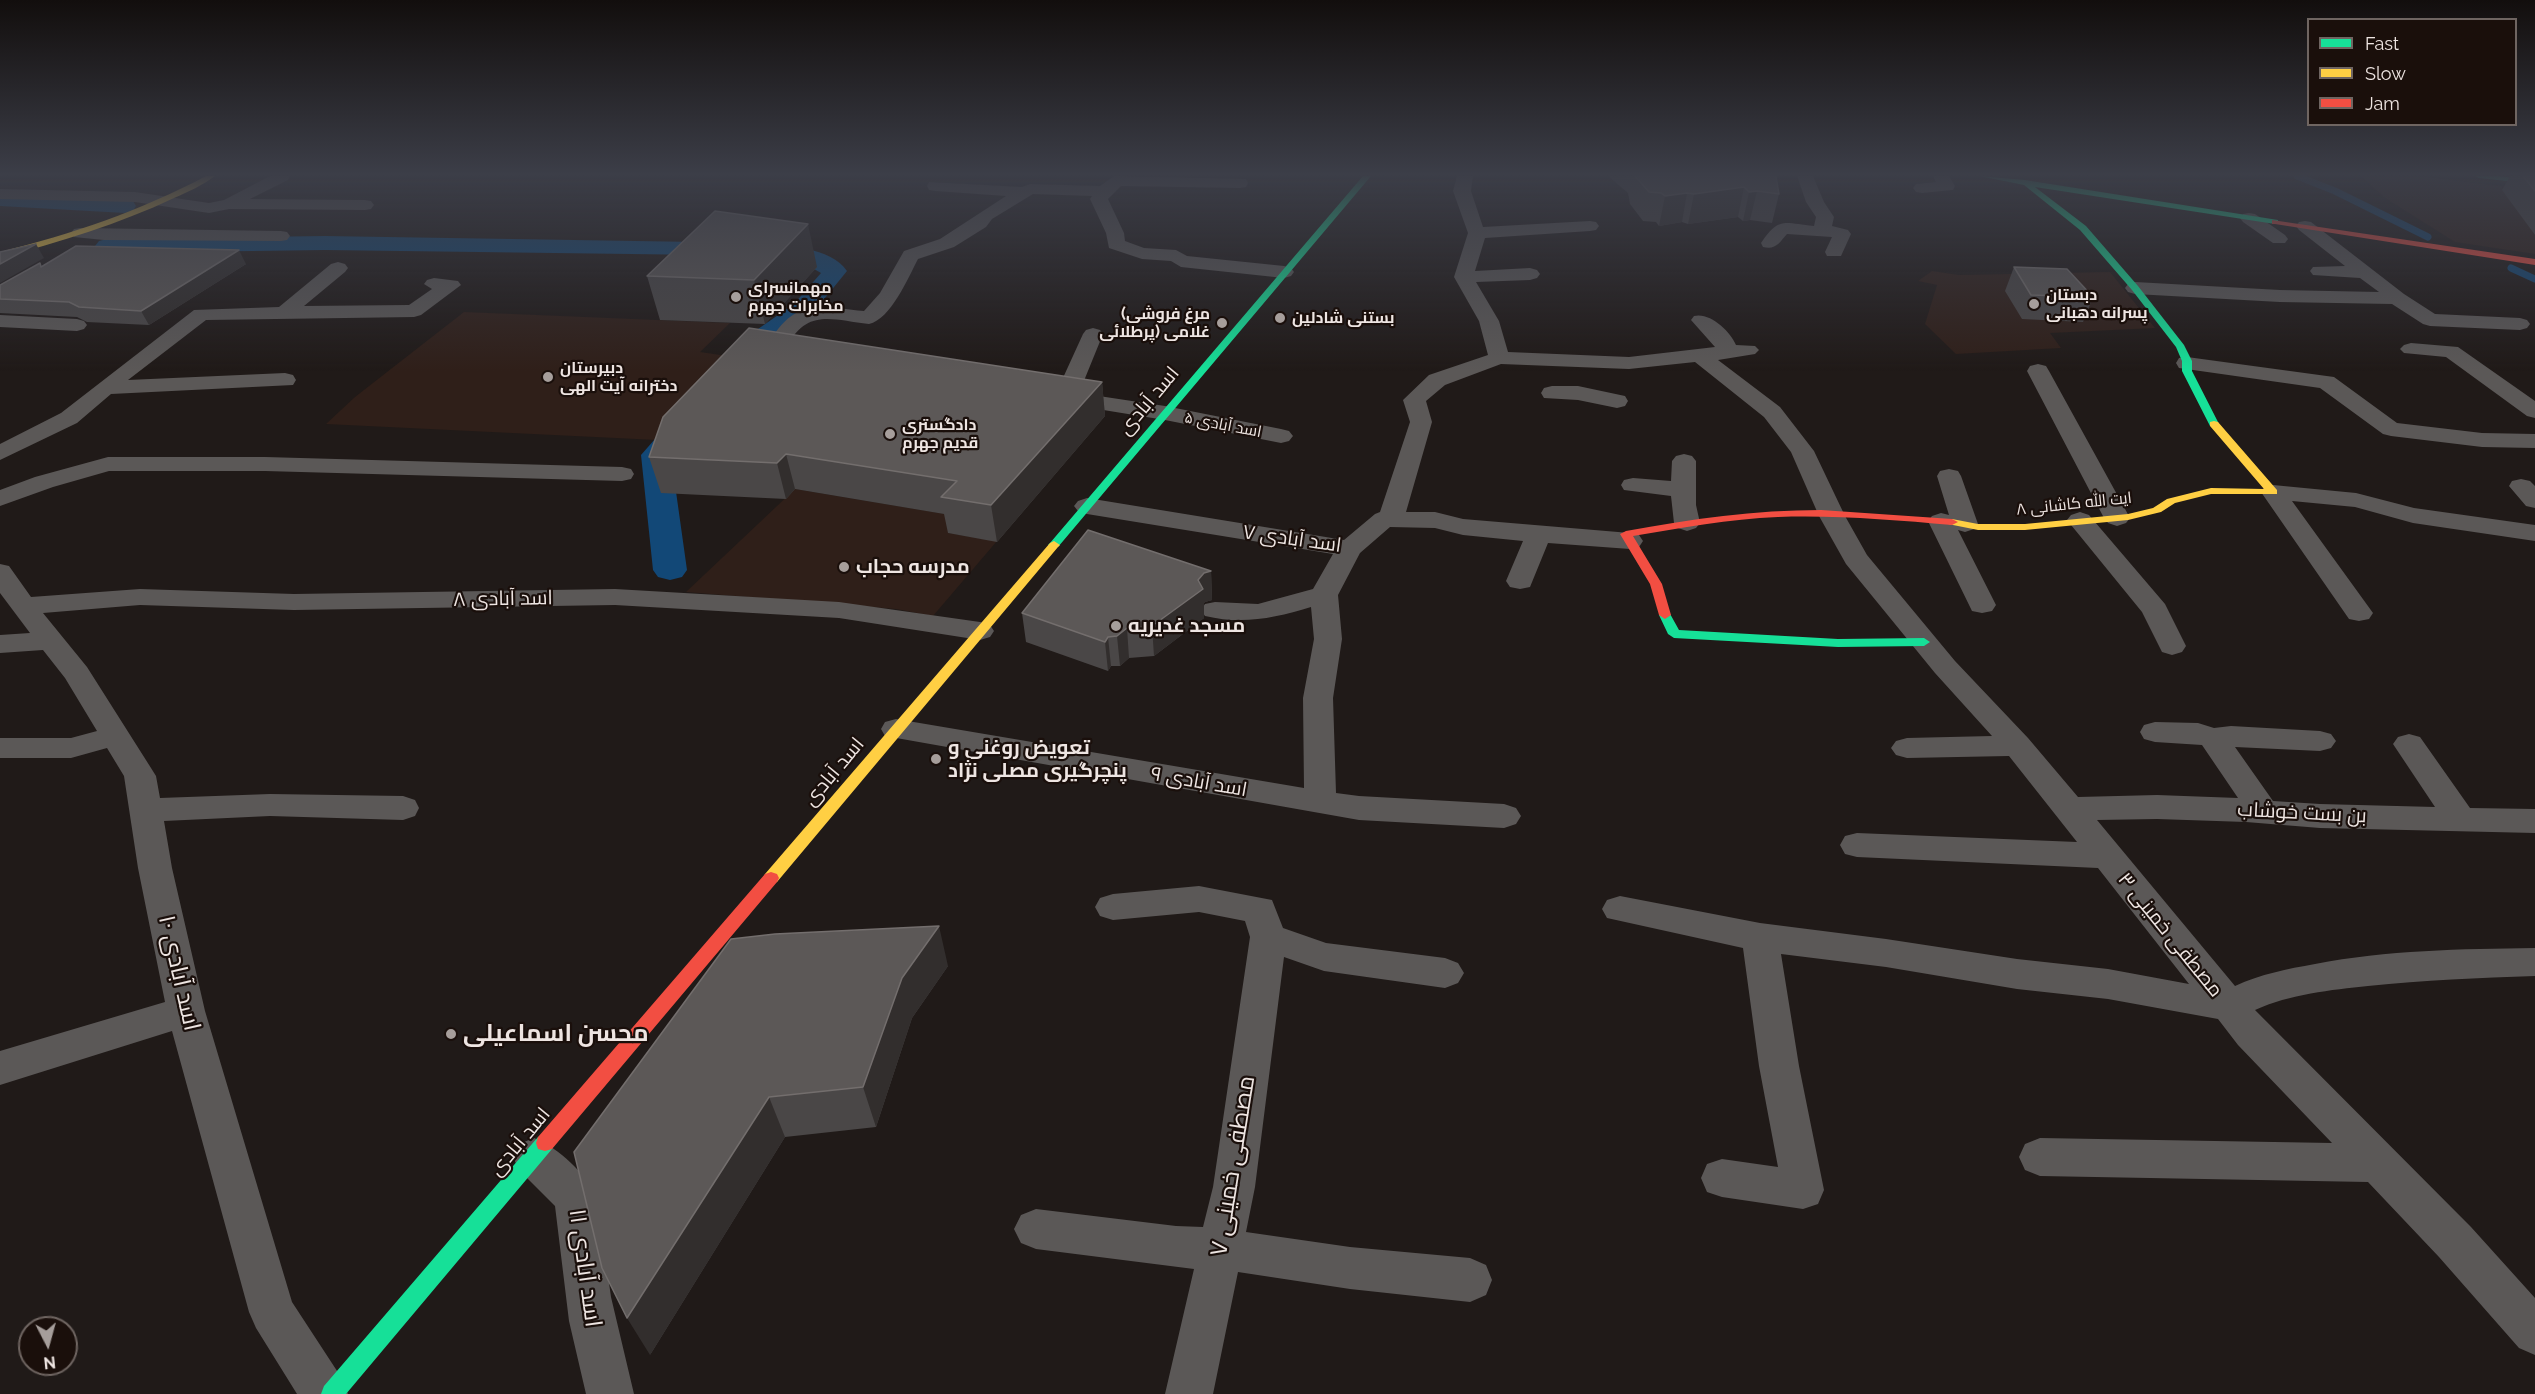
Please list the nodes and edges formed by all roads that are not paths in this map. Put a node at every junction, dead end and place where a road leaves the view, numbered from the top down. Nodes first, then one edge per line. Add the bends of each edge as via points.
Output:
1 (74, 241) edge
2 (79, 241) edge
3 (950, 241) edge
4 (1116, 241) edge
5 (1311, 241) edge
6 (1475, 241) edge
7 (1839, 241) edge
8 (2094, 241) edge
9 (2325, 241) edge
10 (2401, 241) edge
11 (70, 243) junction
12 (1834, 252) dead end
13 (0, 255) edge
14 (2535, 262) edge
15 (338, 268) dead end
16 (2320, 271) dead end
17 (1284, 272) junction
18 (2366, 272) junction
19 (1530, 274) dead end
20 (1464, 277) junction
21 (434, 284) dead end
22 (2135, 288) junction
23 (2397, 298) junction
24 (284, 313) junction
25 (1701, 320) dead end
26 (0, 321) edge
27 (2520, 324) dead end
28 (77, 325) dead end
29 (1093, 334) dead end
30 (2410, 349) dead end
31 (1748, 350) dead end
32 (1726, 352) junction
33 (1699, 355) junction
34 (821, 358) edge
35 (1499, 358) junction
36 (1564, 360) junction
37 (2187, 363) junction
38 (2038, 371) dead end
39 (285, 380) dead end
40 (106, 388) junction
41 (1043, 393) edge
42 (1066, 397) junction
43 (1617, 401) dead end
44 (2535, 411) edge
45 (1165, 413) junction
46 (1281, 436) dead end
47 (2535, 441) edge
48 (0, 453) edge
49 (1684, 461) dead end
50 (622, 474) dead end
51 (1948, 477) dead end
52 (1633, 485) dead end
53 (2535, 487) edge
54 (1684, 490) junction
55 (2273, 492) junction
56 (0, 499) edge
57 (2535, 501) edge
58 (1087, 506) junction
59 (1832, 516) junction
60 (2117, 518) junction
61 (1391, 519) junction
62 (2080, 520) junction
63 (1687, 523) junction
64 (1953, 523) junction
65 (2535, 533) edge
66 (1539, 534) junction
67 (1630, 541) junction
68 (1348, 549) junction
69 (0, 572) edge
70 (1520, 581) dead end
71 (1324, 595) junction
72 (1982, 605) dead end
73 (24, 606) junction
74 (1215, 610) dead end
75 (2359, 613) dead end
76 (980, 631) junction
77 (50, 640) junction
78 (1924, 642) junction
79 (0, 644) edge
80 (2172, 646) dead end
81 (896, 729) junction
82 (2156, 732) dead end
83 (115, 736) junction
84 (2213, 738) junction
85 (2320, 741) dead end
86 (2409, 744) dead end
87 (2017, 745) junction
88 (0, 748) edge
89 (1907, 748) dead end
90 (1320, 802) junction
91 (403, 807) dead end
92 (2068, 809) junction
93 (145, 810) junction
94 (2264, 812) junction
95 (1504, 816) dead end
96 (2460, 818) junction
97 (2535, 821) edge
98 (1857, 845) dead end
99 (2106, 856) junction
100 (1113, 907) dead end
101 (1620, 909) dead end
102 (1268, 937) junction
103 (1760, 937) junction
104 (2535, 962) edge
105 (1445, 973) dead end
106 (2228, 1006) junction
107 (186, 1011) junction
108 (0, 1068) edge
109 (534, 1157) junction
110 (2040, 1157) dead end
111 (2378, 1163) junction
112 (1722, 1178) dead end
113 (1036, 1229) dead end
114 (1221, 1249) junction
115 (1470, 1280) dead end
116 (2535, 1332) edge
117 (324, 1394) edge
118 (332, 1394) edge
119 (610, 1394) edge
120 (1189, 1394) edge

1 - 11 main road
2 - 11 street
3 - 34 street via 911,255 894,291 869,318 803,315 783,335 774,351
4 - 17 street via 1142,253 1176,256 1181,261
5 - 17 main road, اسد آبادی
6 - 20 street
7 - 12 street
8 - 22 main road
9 - 18 street
10 - 14 main road
11 - 13 main road
15 - 24 street
16 - 18 street
17 - 45 main road, اسد آبادی
18 - 23 street
19 - 20 street
20 - 35 street via 1489,321
21 - 24 street via 451,285 414,311
22 - 23 street
22 - 37 main road via 2181,348
23 - 27 street via 2430,320
24 - 40 street via 201,314
25 - 32 street via 1725,343
26 - 28 street
29 - 42 street
30 - 44 street via 2451,351
31 - 32 street
32 - 33 street
33 - 36 street via 1629,363
33 - 59 street, مصطفی خمینی ۳ via 1772,412 1802,451
35 - 36 street
35 - 61 street via 1437,380 1414,400 1421,422
36 - 43 street via 1548,402 1578,393
37 - 47 street via 2326,382 2391,429 2482,440
37 - 55 main road via 2187,371 2213,423
38 - 60 street
39 - 40 street
40 - 48 street via 69,418
41 - 42 street, اسد آبادی ۵
42 - 45 street, اسد آبادی ۵
45 - 46 street, اسد آبادی ۵
45 - 58 main road, اسد آبادی
49 - 54 street
50 - 56 street via 265,464 108,464
51 - 64 street
52 - 54 street
53 - 57 street via 2521,486
54 - 63 street
55 - 60 main road, ایت الله کاشانی ۸ via 2211,491 2171,501 2157,510
55 - 65 street via 2356,500 2413,515
55 - 75 street
58 - 68 street, اسد آبادی ۷
58 - 76 main road, اسد آبادی
59 - 63 main road, ایت الله کاشانی ۸ via 1776,514
59 - 64 main road, ایت الله کاشانی ۸
59 - 78 street, مصطفی خمینی ۳ via 1855,558
60 - 62 main road, ایت الله کاشانی ۸
61 - 66 street via 1434,520
61 - 68 street, اسد آبادی ۷ via 1384,519
62 - 64 main road, ایت الله کاشانی ۸ via 2025,527
62 - 80 street via 2155,610
63 - 67 main road, ایت الله کاشانی ۸ via 1626,534
64 - 72 street
66 - 67 street
66 - 70 street
67 - 78 main road via 1656,584 1674,634 1838,643
68 - 71 street
69 - 73 street, اسد آبادی ۱۰
71 - 74 street via 1267,613 1239,615
71 - 90 street via 1328,639 1318,698
73 - 76 street, اسد آبادی ۸ via 140,597 294,602 615,597 839,610
73 - 77 street, اسد آبادی ۱۰
76 - 81 main road, اسد آبادی
77 - 79 street
77 - 83 street, اسد آبادی ۱۰ via 77,674
78 - 87 street, مصطفی خمینی ۳
81 - 90 street, اسد آبادی ۹
81 - 109 main road, اسد آبادی
82 - 84 street via 2198,733
83 - 88 street via 71,748
83 - 93 street, اسد آبادی ۱۰ via 140,776
84 - 85 street
84 - 94 street
86 - 96 street
87 - 89 street
87 - 92 street, مصطفی خمینی ۳
90 - 95 street, اسد آبادی ۹ via 1359,808
91 - 93 street via 270,805
92 - 94 street, بن بست خوشاب via 2157,807
92 - 99 street, مصطفی خمینی ۳
93 - 107 street, اسد آبادی ۱۰
94 - 96 street, بن بست خوشاب
96 - 97 street, بن بست خوشاب
98 - 99 street
99 - 106 street, مصطفی خمینی ۳
100 - 102 street via 1199,899 1259,910
101 - 103 street
102 - 105 street via 1324,957
102 - 114 street, مصطفی خمینی ۷ via 1234,1187
103 - 106 street via 2108,984
103 - 112 street via 1803,1190
104 - 106 street via 2436,964 2340,974 2267,988
106 - 111 street, مصطفی خمینی ۳
107 - 108 street
107 - 117 street, اسد آبادی ۱۰ via 273,1312
109 - 118 main road, اسد آبادی
109 - 119 street, اسد آبادی ۱۱ via 576,1198 584,1284
110 - 111 street
111 - 116 street, مصطفی خمینی ۳
113 - 114 street
114 - 115 street
114 - 120 street, مصطفی خمینی ۷

